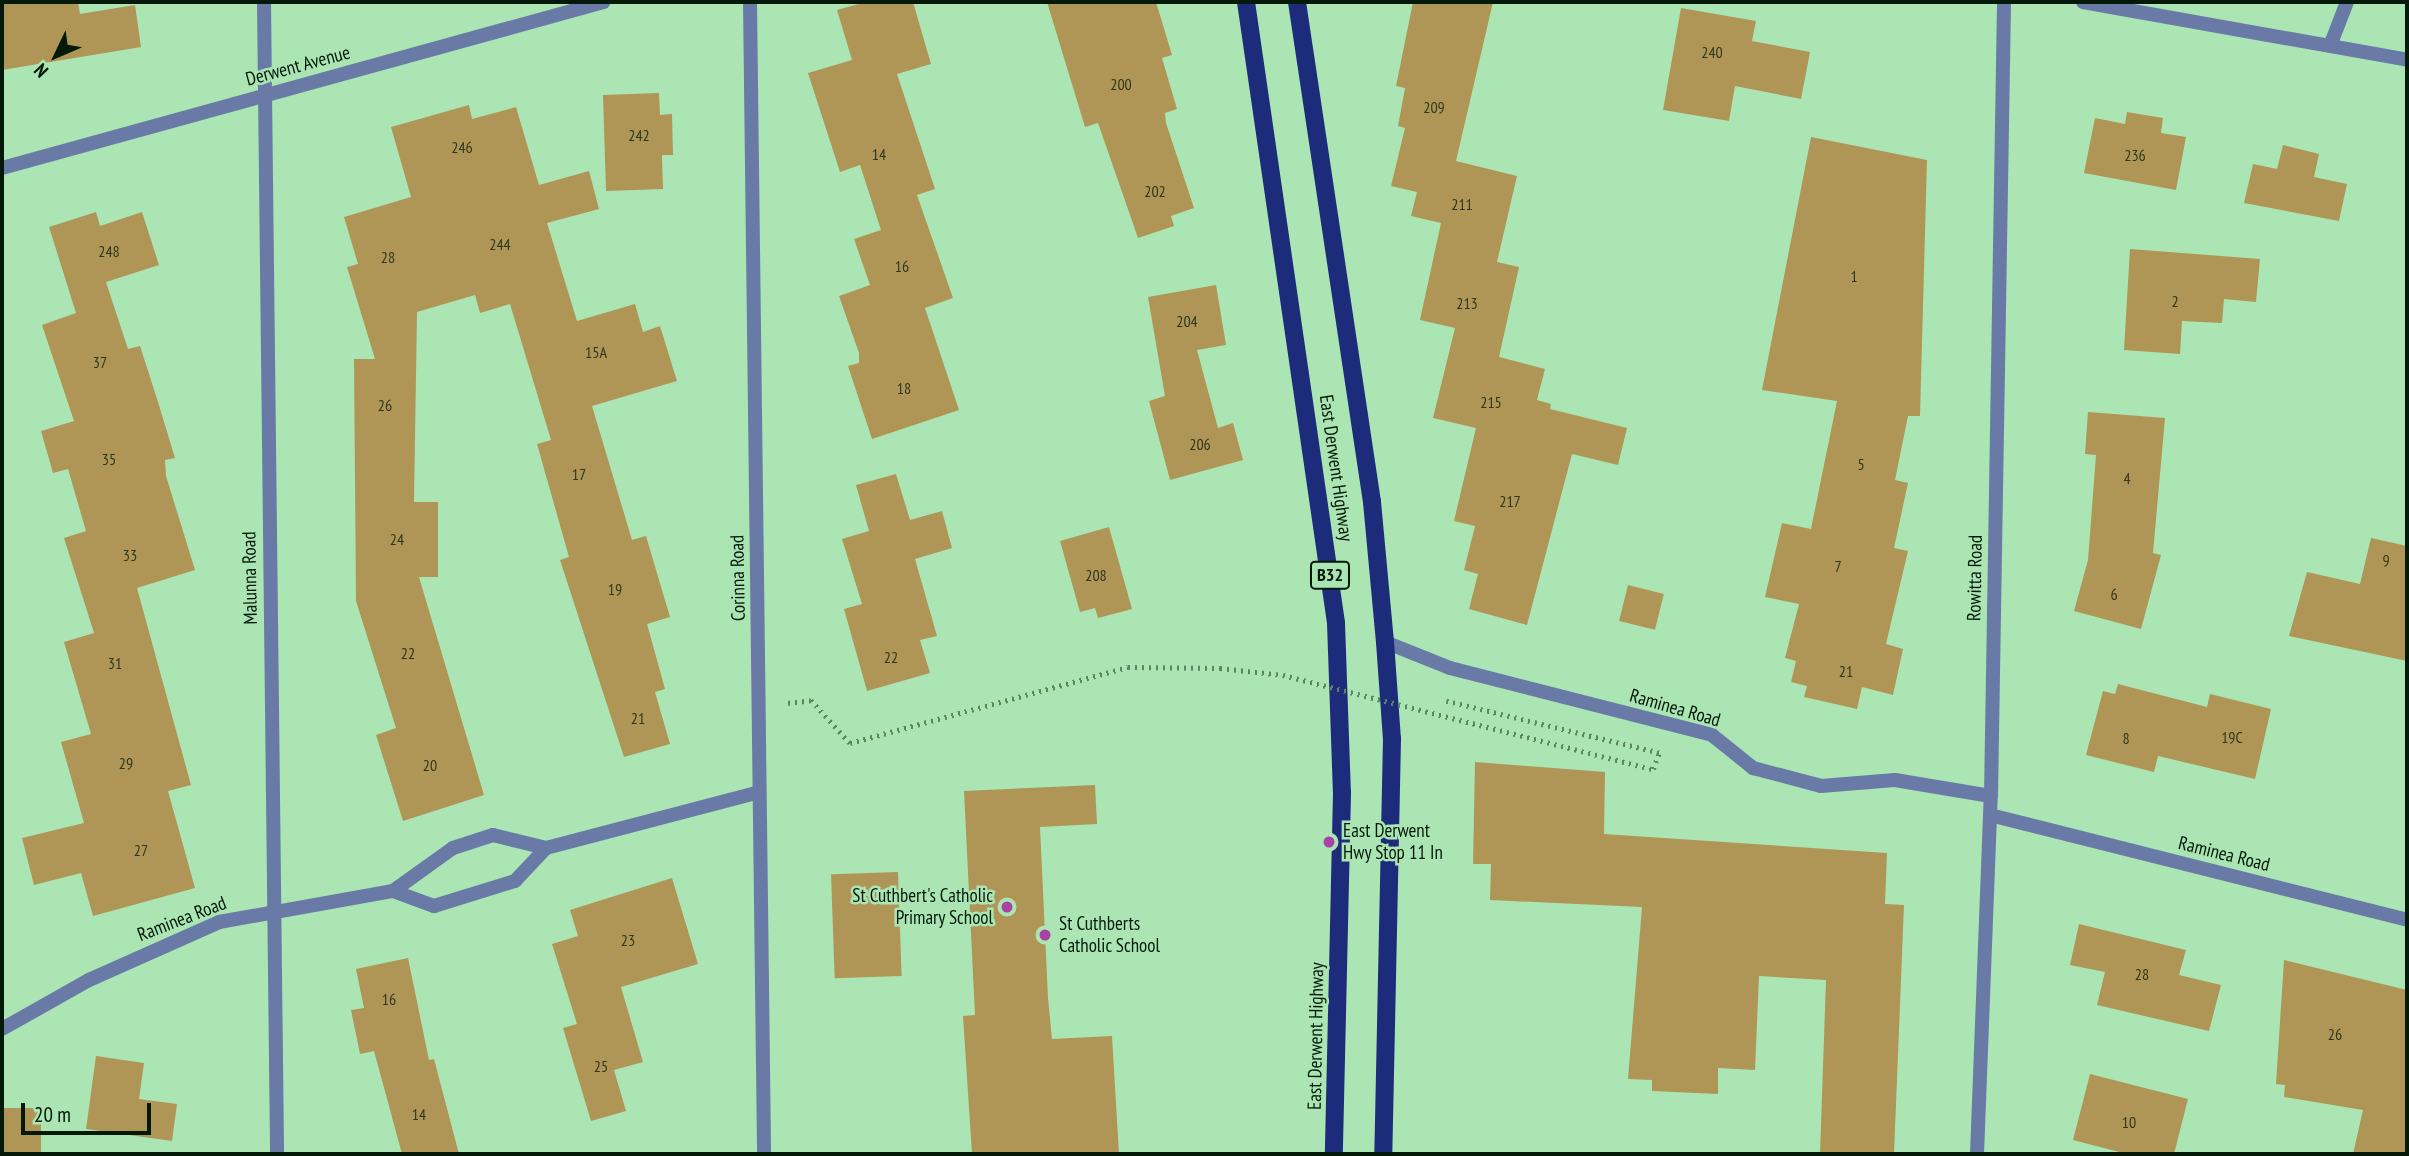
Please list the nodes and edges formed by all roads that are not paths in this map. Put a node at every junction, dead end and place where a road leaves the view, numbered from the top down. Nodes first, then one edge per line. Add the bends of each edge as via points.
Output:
1 (264, 2) edge
2 (604, 2) edge
3 (750, 2) edge
4 (1246, 2) edge
5 (1297, 2) edge
6 (2004, 2) edge
7 (2082, 2) edge
8 (2347, 2) edge
9 (2330, 46) junction
10 (2407, 60) edge
11 (262, 96) junction
12 (2, 168) edge
13 (1385, 642) junction
14 (759, 792) junction
15 (1991, 796) junction
16 (1990, 815) junction
17 (546, 848) junction
18 (393, 891) junction
19 (274, 908) junction
20 (2407, 920) edge
21 (2, 1029) edge
22 (276, 1154) edge
23 (764, 1154) edge
24 (1334, 1154) edge
25 (1383, 1154) edge
26 (1977, 1154) edge

1 - 11 street, Malunna Road
2 - 11 street, Derwent Avenue
3 - 14 street, Corinna Road
4 - 24 main road, East Derwent Highway / B32 via 1336,624 1342,793
5 - 13 main road, East Derwent Highway / B32 via 1373,502
6 - 15 street, Rowitta Road
7 - 9 street
8 - 9 street
9 - 10 street
11 - 12 street, Derwent Avenue
11 - 19 street, Malunna Road
13 - 15 street, Raminea Road via 1450,668 1712,735 1753,768 1821,786 1895,780
13 - 25 main road, East Derwent Highway / B32 via 1392,739
14 - 17 street, Raminea Road
14 - 23 street, Corinna Road
15 - 16 street, Rowitta Road
16 - 20 street, Raminea Road
16 - 26 street, Rowitta Road
17 - 18 street, Raminea Road via 493,835 453,848
17 - 18 street, Raminea Road via 516,881 435,906
18 - 19 street, Raminea Road
19 - 21 street, Raminea Road via 156,948
19 - 22 street, Malunna Road

